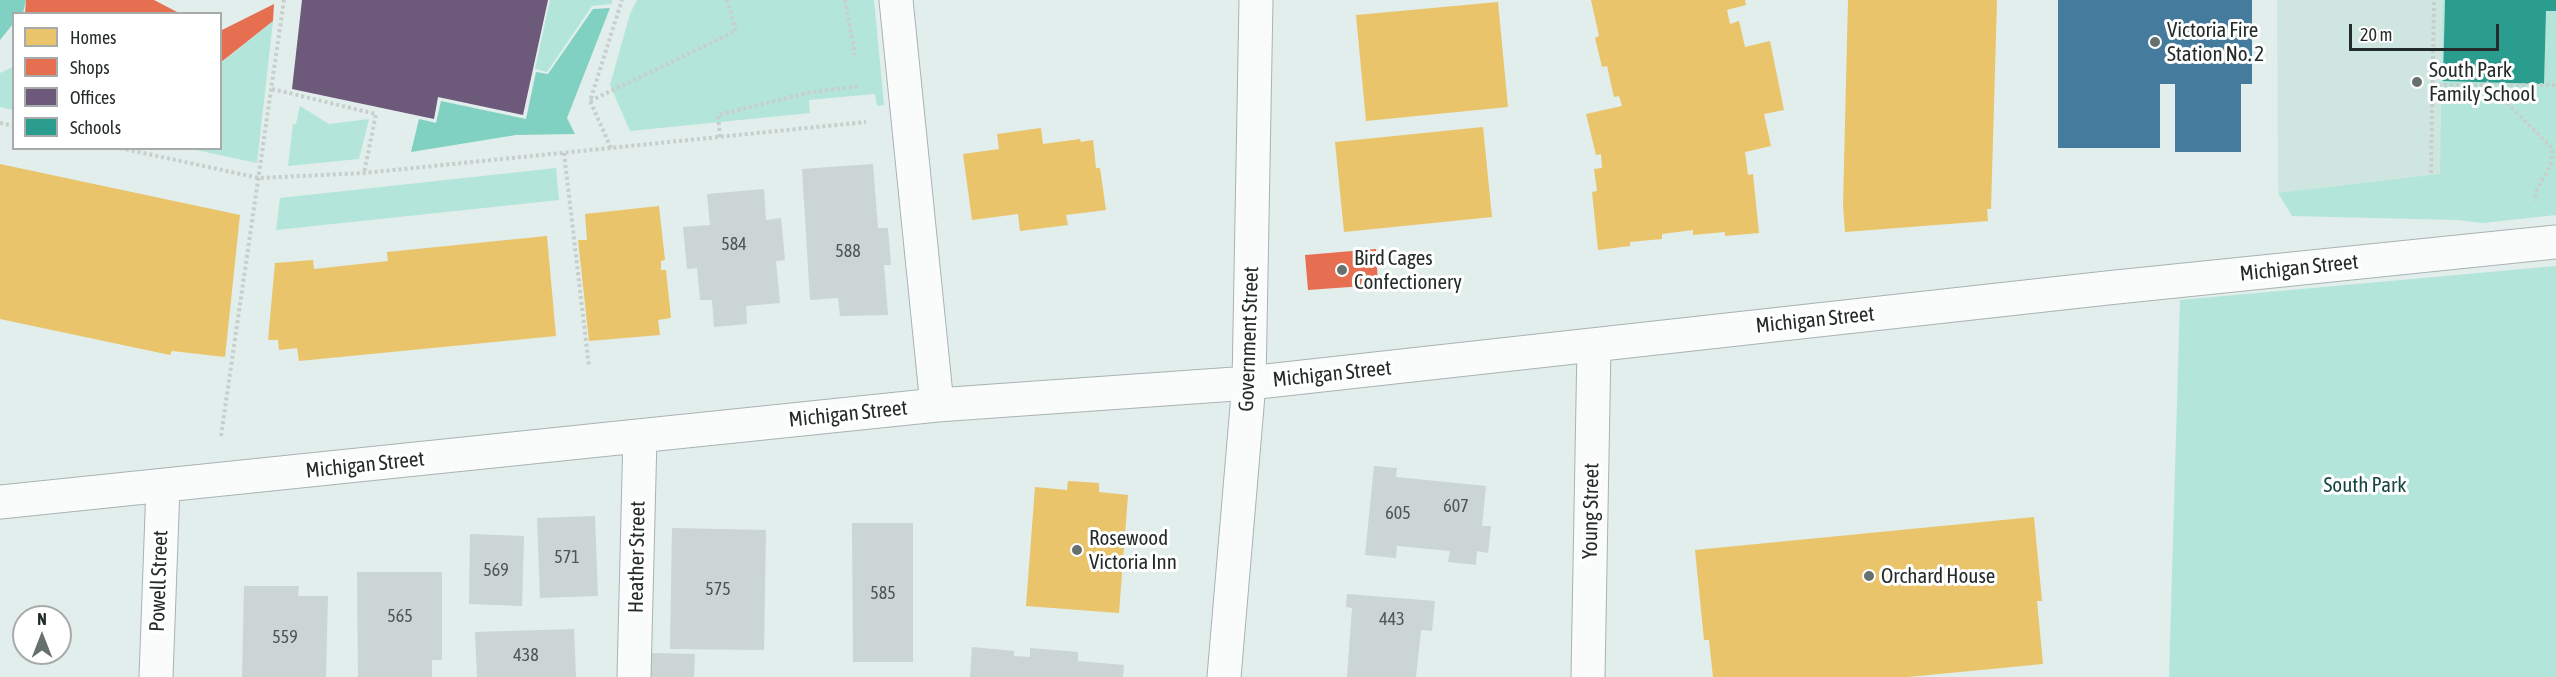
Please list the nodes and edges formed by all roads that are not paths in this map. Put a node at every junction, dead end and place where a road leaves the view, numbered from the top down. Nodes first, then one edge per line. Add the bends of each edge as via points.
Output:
1 (896, 0) edge
2 (1256, 0) edge
3 (2548, 243) edge
4 (1594, 345) junction
5 (1249, 383) junction
6 (937, 405) junction
7 (640, 436) junction
8 (163, 486) junction
9 (0, 502) edge
10 (156, 677) edge
11 (634, 677) edge
12 (1224, 677) edge
13 (1588, 677) edge

1 - 6 street
2 - 5 street, Government Street
3 - 4 street, Michigan Street
4 - 5 street, Michigan Street
4 - 13 street, Young Street
5 - 6 street, Michigan Street
5 - 12 street, Government Street
6 - 7 street, Michigan Street
7 - 8 street, Michigan Street
7 - 11 street, Heather Street
8 - 9 street, Michigan Street
8 - 10 street, Powell Street

